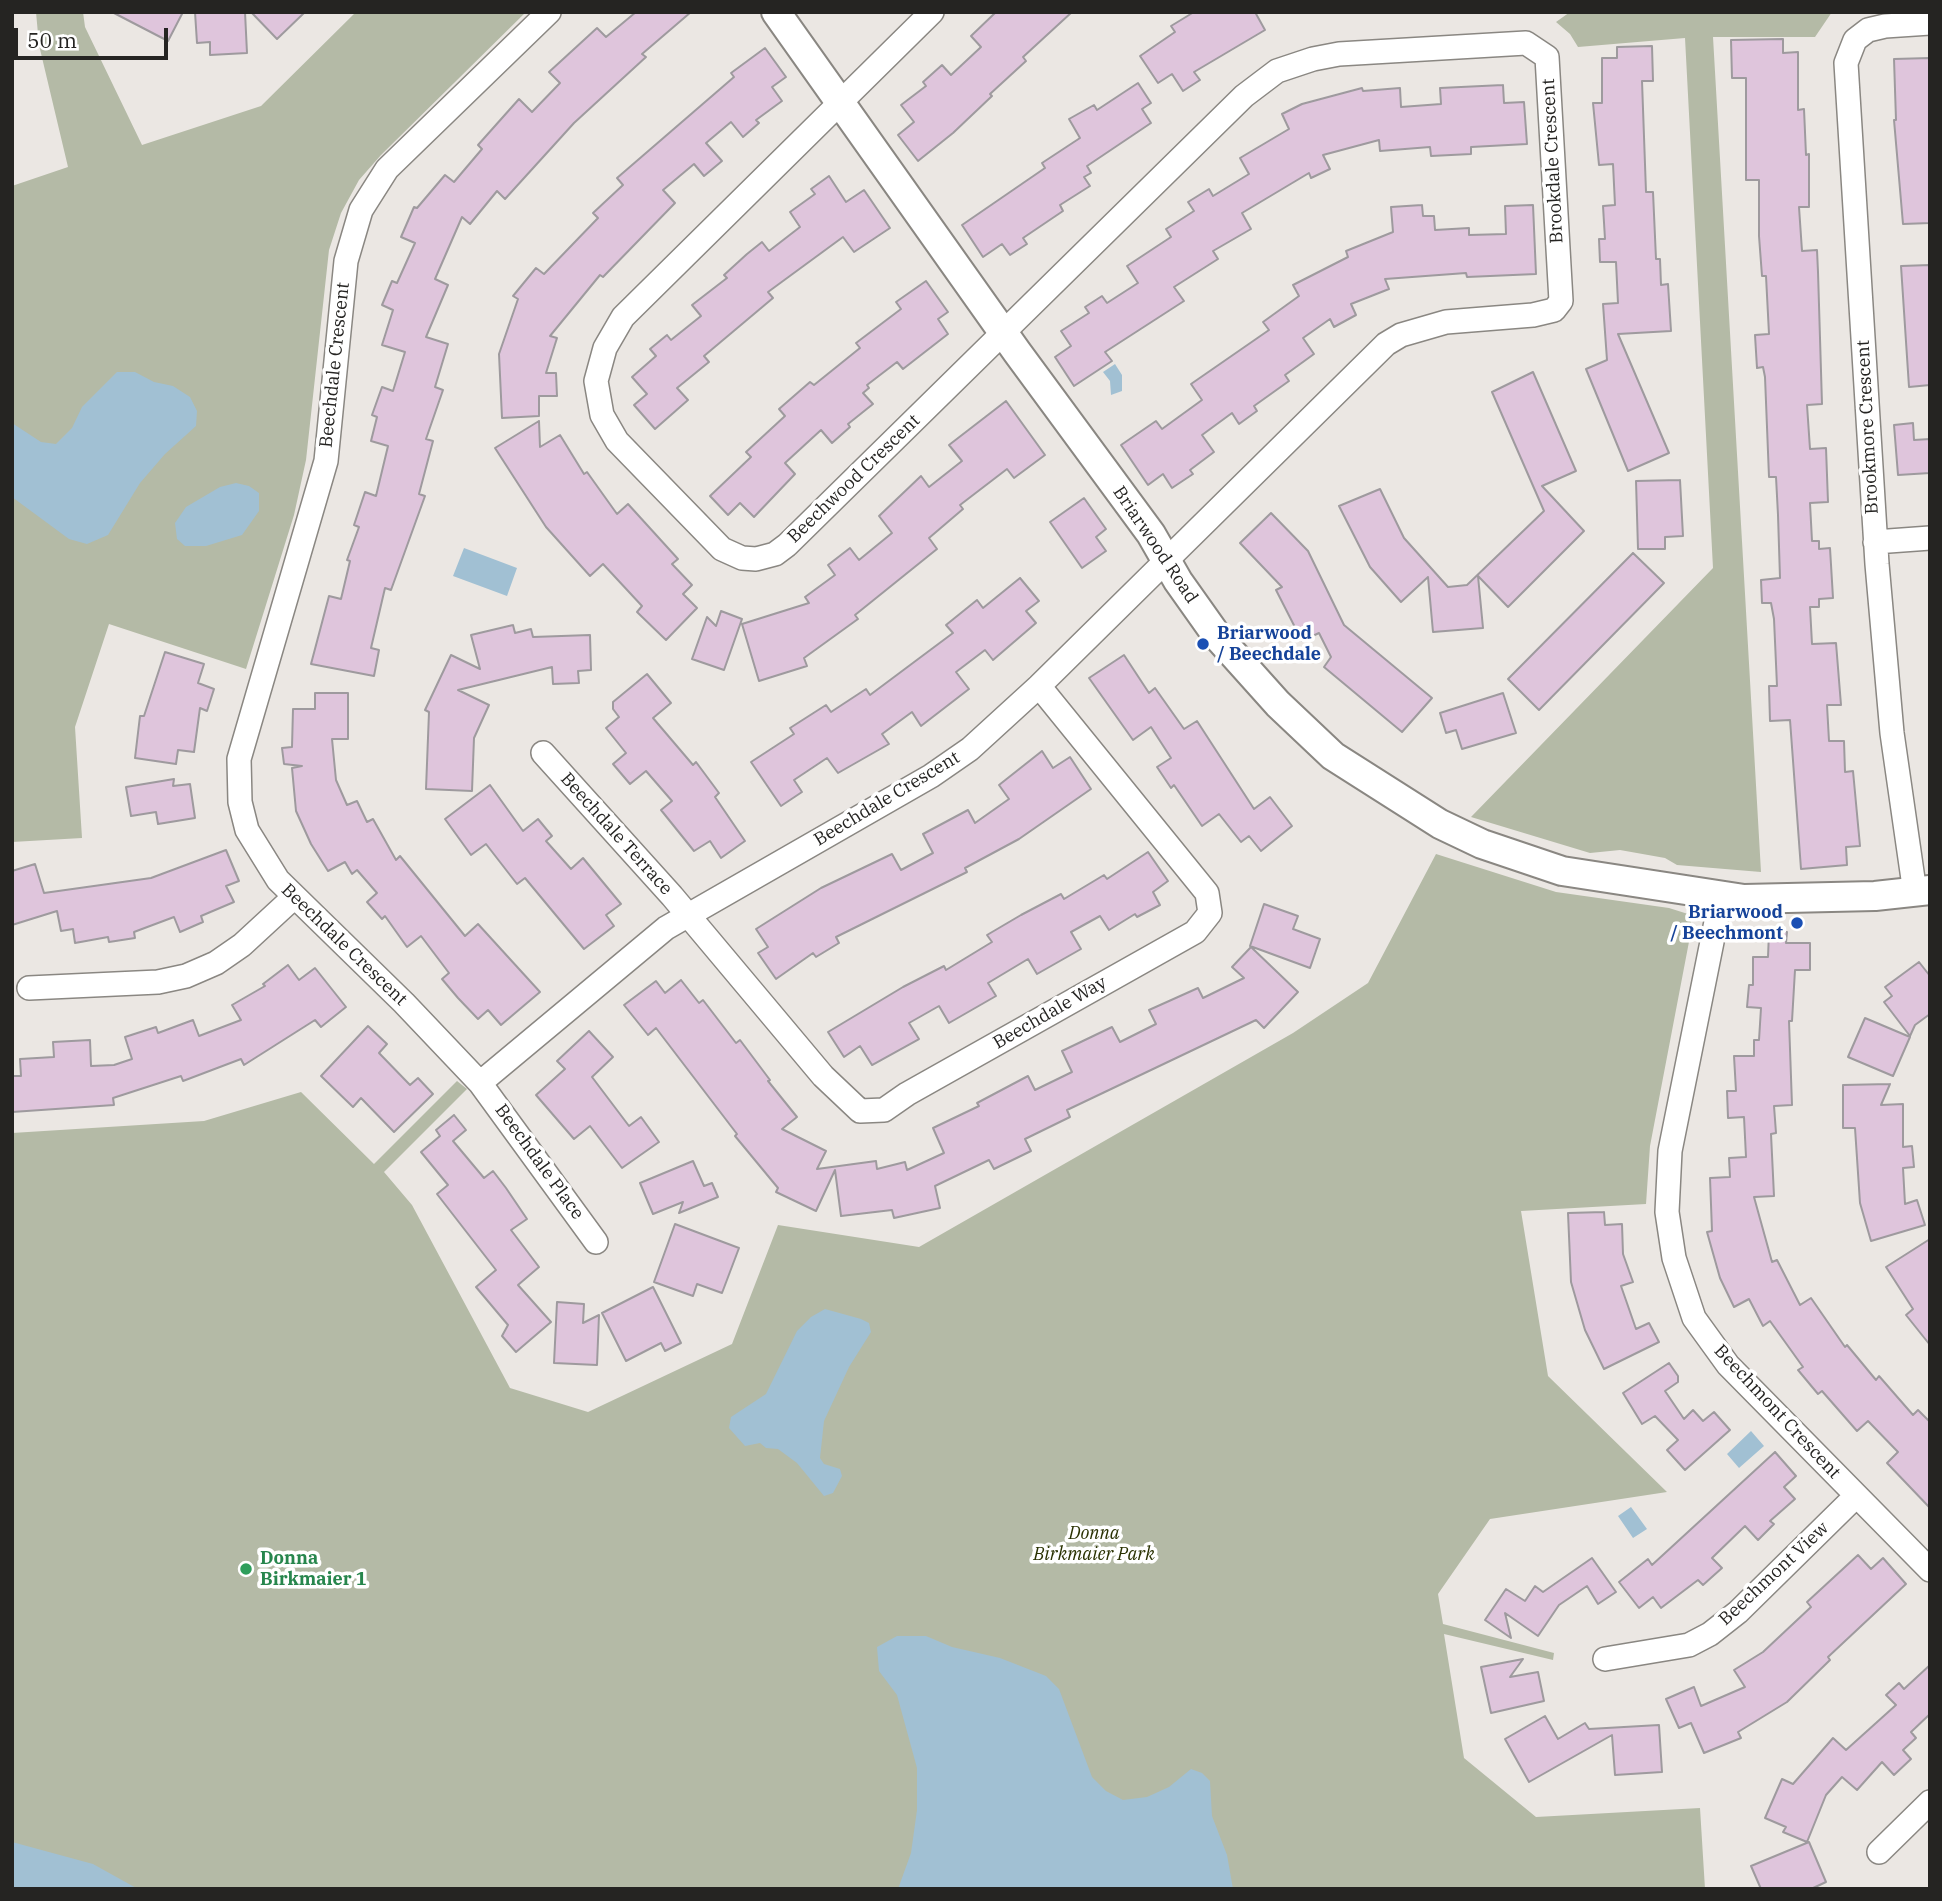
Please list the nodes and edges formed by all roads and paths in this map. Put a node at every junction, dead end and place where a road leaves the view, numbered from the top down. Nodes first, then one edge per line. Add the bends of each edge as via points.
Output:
1 (549, 12) edge
2 (776, 12) edge
3 (932, 12) edge
4 (1930, 23) edge
5 (841, 102) junction
6 (1002, 331) junction
7 (1930, 538) edge
8 (1875, 542) junction
9 (1165, 559) junction
10 (1038, 687) junction
11 (543, 753) dead end
12 (1923, 892) edge
13 (1721, 897) junction
14 (293, 898) junction
15 (687, 915) junction
16 (29, 988) dead end
17 (480, 1083) junction
18 (596, 1242) dead end
19 (1856, 1496) junction
20 (1930, 1570) edge
21 (1605, 1659) dead end
22 (1930, 1802) edge
23 (1879, 1852) dead end

1 - 14 street, Beechdale Crescent via 387,169 361,210 349,249 326,461 239,759 240,802 247,830
2 - 5 street, Briarwood Road
3 - 5 street, Beechwood Crescent
4 - 8 street, Brookmore Crescent via 1868,30 1855,40 1846,63
5 - 6 street, Briarwood Road
5 - 6 street, Beechwood Crescent via 623,317 605,348 596,382 602,415 617,441 722,549 742,558 775,554
6 - 9 street, Briarwood Road
6 - 9 street, Brookdale Crescent via 1244,96 1277,71 1339,54 1526,43 1547,57 1561,301 1554,310 1533,316 1446,322 1386,344
7 - 8 street
8 - 12 street, Brookmore Crescent via 1892,733
9 - 10 street, Beechdale Crescent
9 - 13 street, Briarwood Road via 1217,636 1278,704 1333,756 1384,791 1482,844 1562,872
10 - 15 street, Beechdale Crescent via 931,776
10 - 15 street, Beechdale Way via 1207,893 1210,913 1195,932 884,1110 860,1111 823,1076
11 - 15 street, Beechdale Terrace
12 - 13 street, Briarwood Road via 1783,900
13 - 19 street, Beechmont Crescent via 1670,1151 1667,1212 1674,1258 1694,1318 1728,1365
14 - 16 street via 242,946 186,976 158,982
14 - 17 street, Beechdale Crescent
15 - 17 street, Beechdale Crescent
17 - 18 street, Beechdale Place
19 - 20 street, Beechmont Crescent
19 - 21 street, Beechmont View via 1710,1634 1689,1645
22 - 23 street

